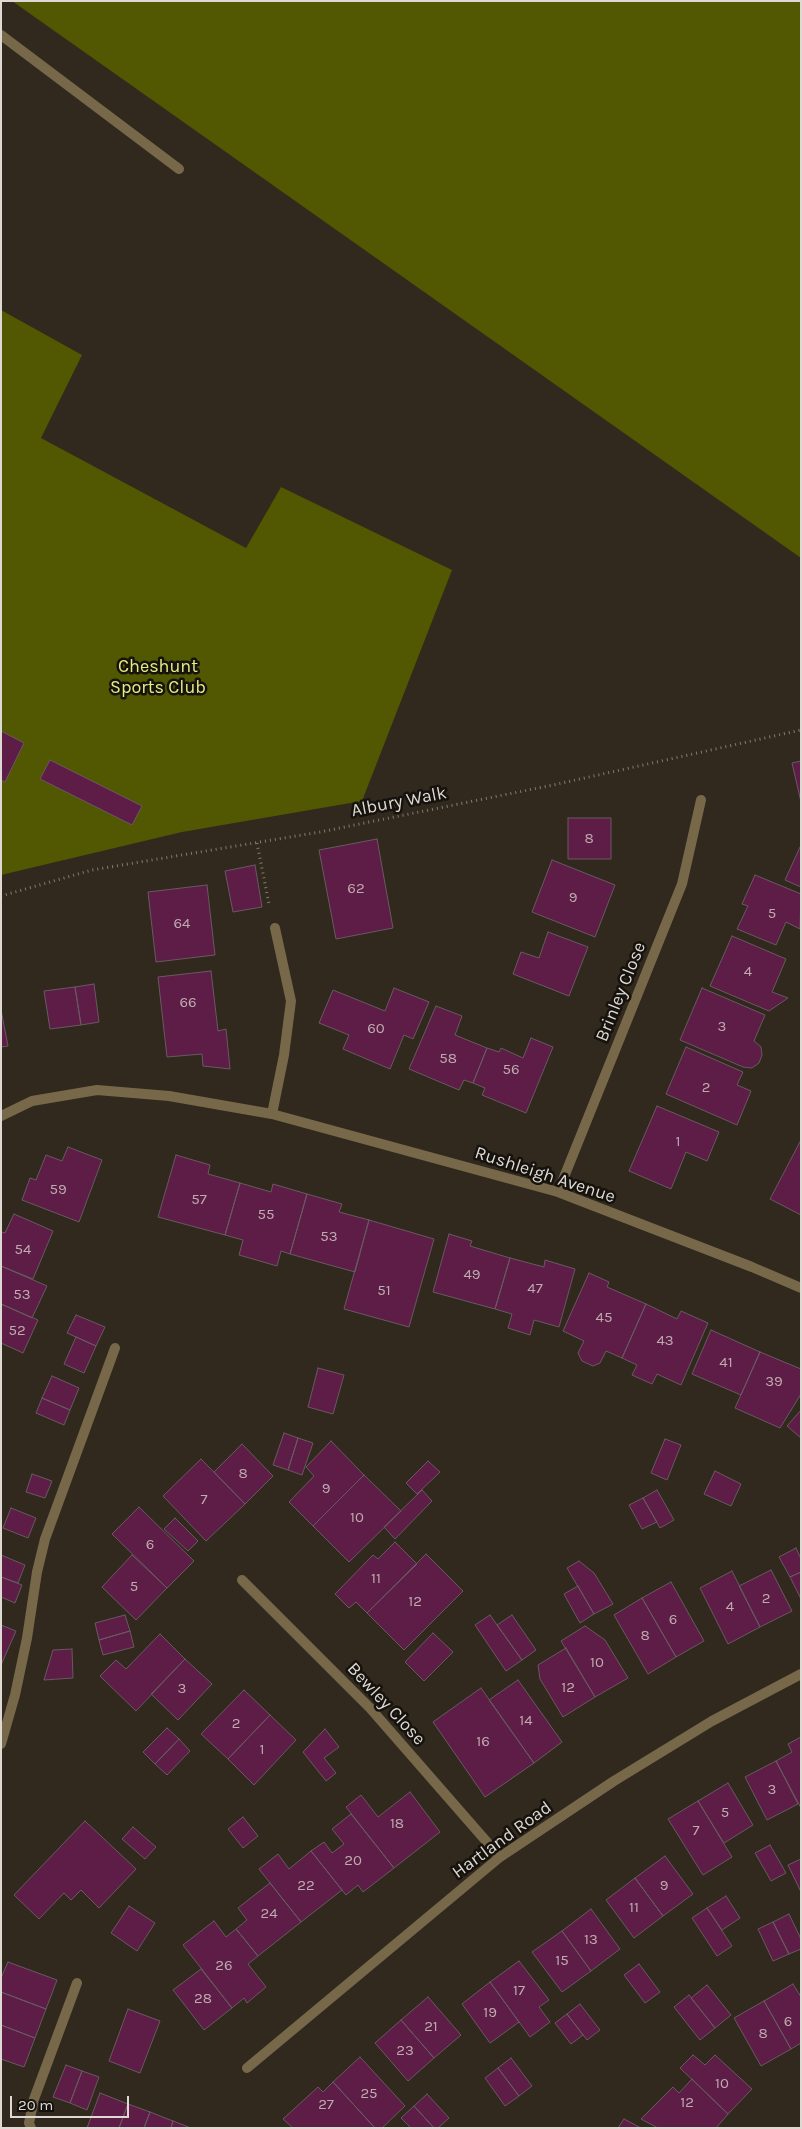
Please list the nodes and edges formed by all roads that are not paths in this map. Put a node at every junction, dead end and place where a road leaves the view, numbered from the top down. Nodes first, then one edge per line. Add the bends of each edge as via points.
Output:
1 (1, 35) edge
2 (179, 169) dead end
3 (701, 800) dead end
4 (275, 928) road end
5 (272, 1114) junction
6 (1, 1116) edge
7 (558, 1192) junction
8 (801, 1288) edge
9 (115, 1348) dead end
10 (242, 1580) dead end
11 (801, 1674) edge
12 (1, 1744) edge
13 (500, 1857) junction
14 (77, 1983) dead end
15 (247, 2068) dead end
16 (31, 2128) edge

1 - 2 street
3 - 7 street, Brinley Close via 682,884
4 - 5 street via 291,1001
5 - 6 street, Rushleigh Avenue via 169,1096 97,1090 32,1101
5 - 7 street, Rushleigh Avenue
7 - 8 street, Rushleigh Avenue
9 - 12 street via 46,1539 37,1572 25,1647
10 - 13 street, Bewley Close via 370,1708
11 - 13 street, Hartland Road via 704,1726
13 - 15 street, Hartland Road
14 - 16 street via 34,2099 29,2123

